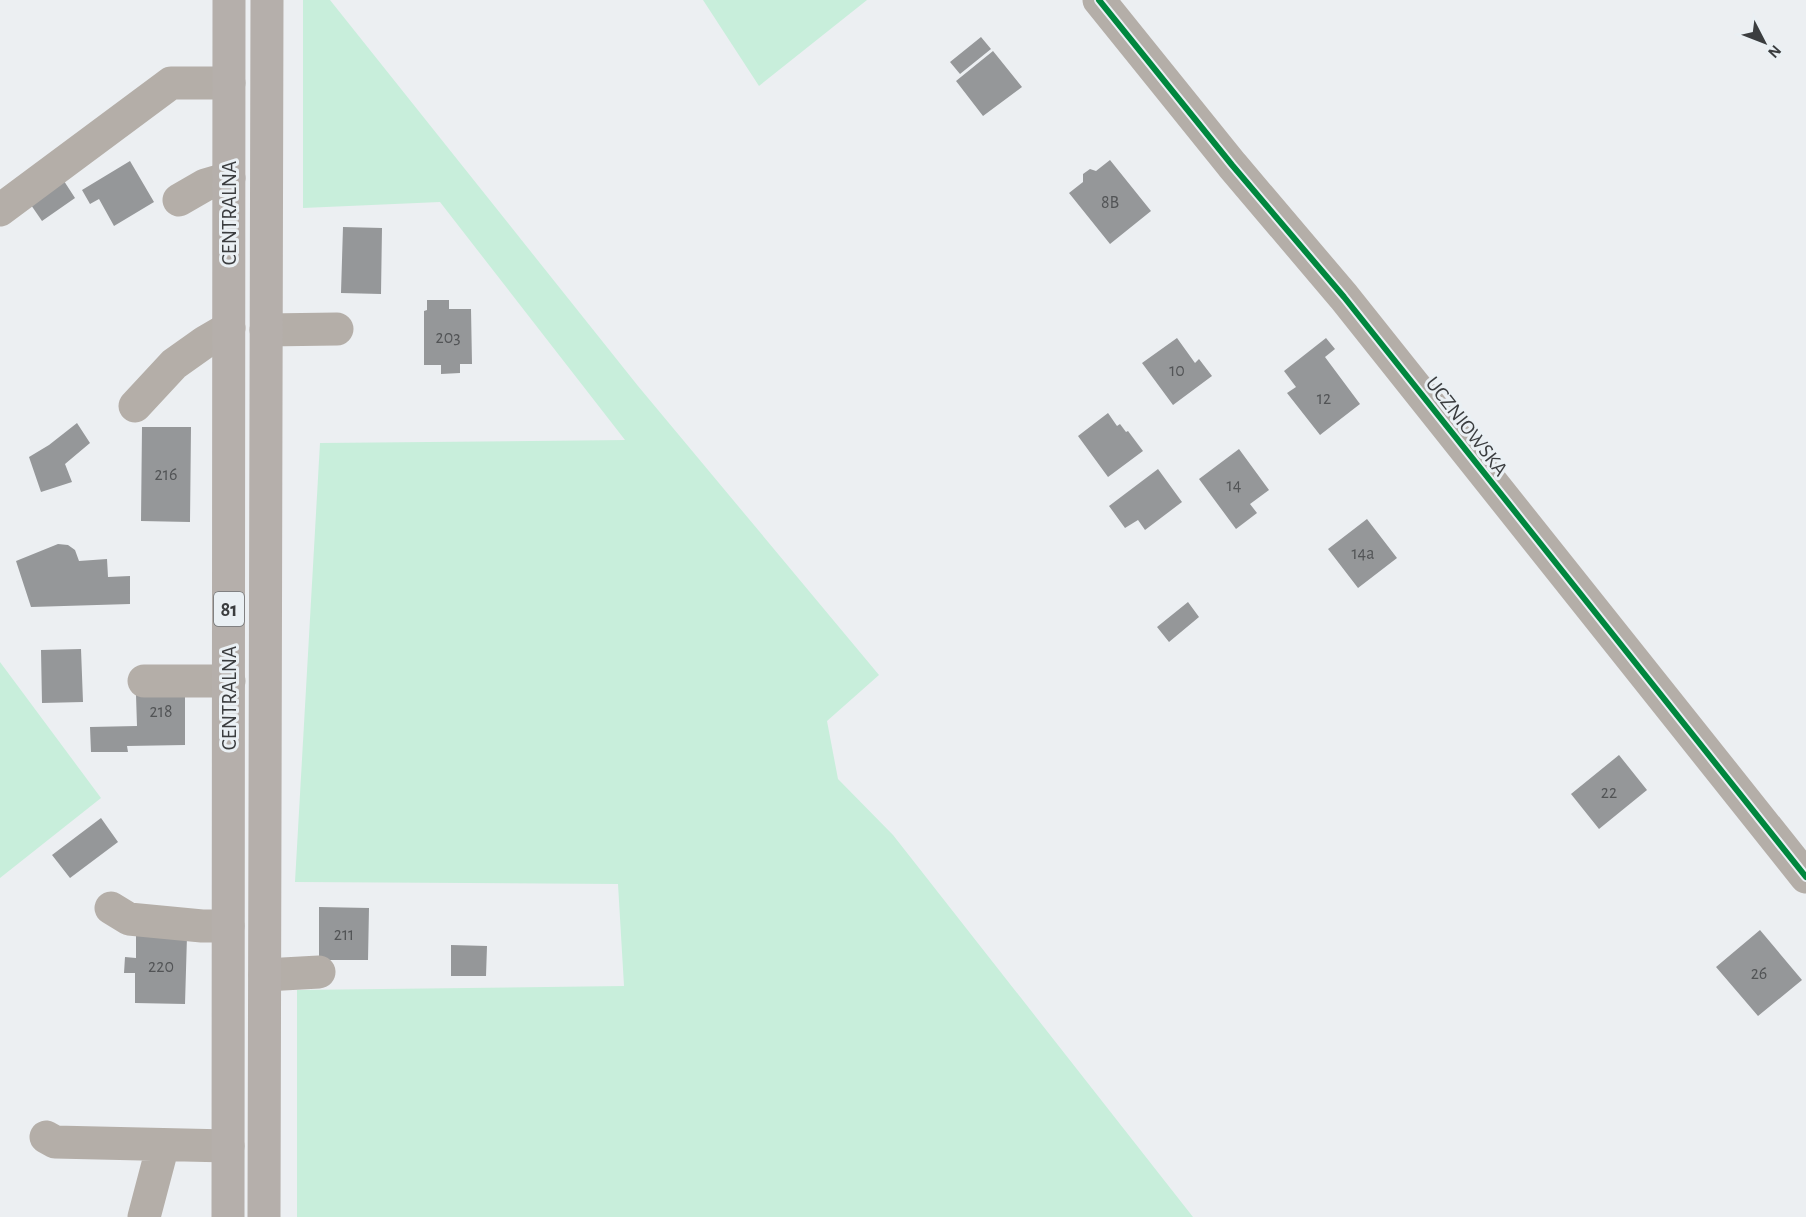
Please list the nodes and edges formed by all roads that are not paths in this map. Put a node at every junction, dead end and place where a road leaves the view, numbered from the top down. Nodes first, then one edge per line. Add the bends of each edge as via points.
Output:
1 (230, 0) edge
2 (267, 0) edge
3 (1099, 0) edge
4 (229, 83) junction
5 (229, 178) junction
6 (179, 200) dead end
7 (0, 210) edge
8 (229, 328) junction
9 (337, 329) dead end
10 (266, 330) junction
11 (135, 406) dead end
12 (144, 681) dead end
13 (229, 681) junction
14 (1806, 877) edge
15 (111, 908) dead end
16 (228, 926) junction
17 (319, 972) dead end
18 (265, 975) junction
19 (46, 1137) dead end
20 (164, 1144) junction
21 (228, 1146) junction
22 (144, 1217) edge
23 (228, 1217) edge
24 (264, 1217) edge

1 - 4 main road, CENTRALNA / 81
2 - 10 main road, CENTRALNA / 81
3 - 14 street, UCZNIOWSKA via 1344,297
4 - 5 main road, CENTRALNA / 81
4 - 7 street via 171,83
5 - 6 street via 205,185
5 - 8 main road, CENTRALNA / 81
8 - 11 street via 174,364
8 - 13 main road, CENTRALNA / 81
9 - 10 street
10 - 18 main road, CENTRALNA / 81
12 - 13 street
13 - 16 main road, CENTRALNA / 81
15 - 16 street via 129,919
16 - 21 main road, CENTRALNA / 81
17 - 18 street
18 - 24 main road, CENTRALNA / 81
19 - 20 street via 55,1142
20 - 21 street
20 - 22 street
21 - 23 main road, CENTRALNA / 81

